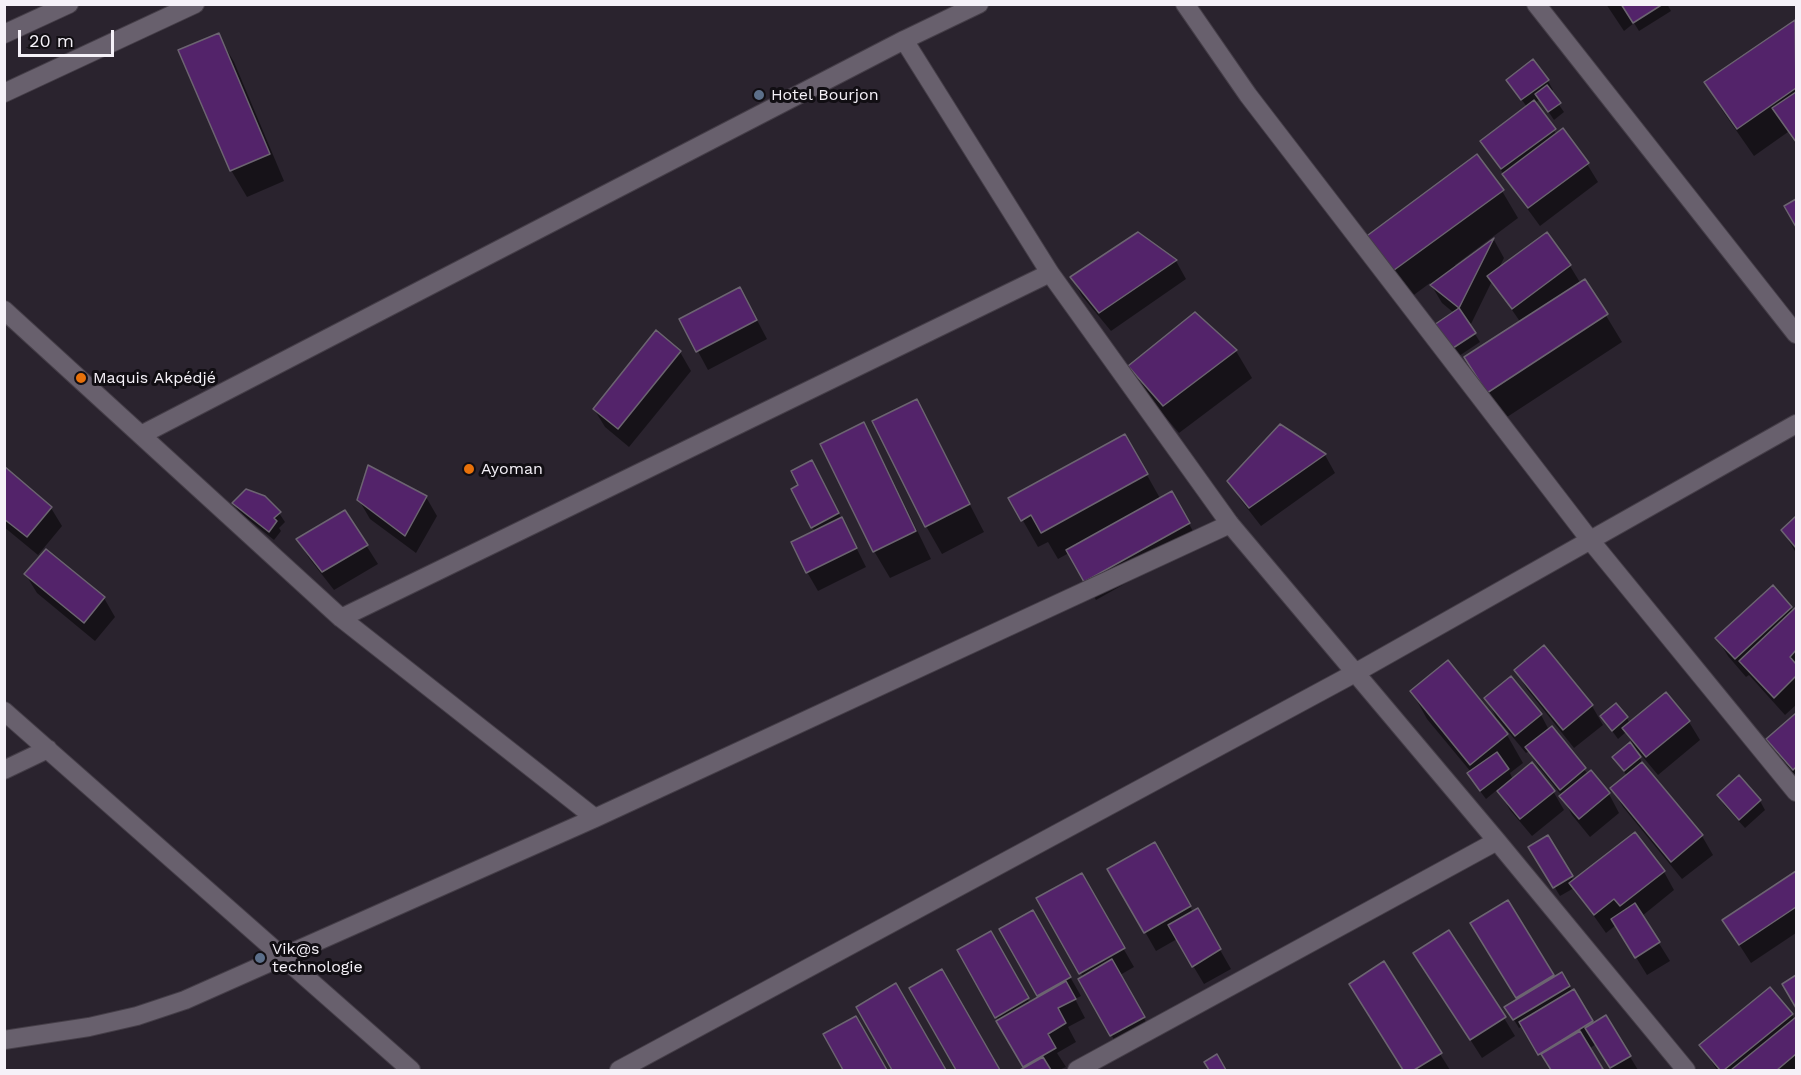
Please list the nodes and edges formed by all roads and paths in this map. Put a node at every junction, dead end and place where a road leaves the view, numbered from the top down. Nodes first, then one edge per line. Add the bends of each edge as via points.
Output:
1 (69, 4) edge
2 (195, 4) edge
3 (979, 4) edge
4 (1185, 4) edge
5 (1536, 4) edge
6 (4, 34) edge
7 (904, 40) junction
8 (4, 93) edge
9 (1050, 273) junction
10 (4, 310) edge
11 (1797, 334) edge
12 (1797, 424) edge
13 (141, 435) junction
14 (1230, 524) junction
15 (1590, 540) junction
16 (341, 618) junction
17 (1355, 673) junction
18 (4, 711) edge
19 (48, 748) junction
20 (4, 770) edge
21 (1797, 792) edge
22 (595, 818) junction
23 (1497, 841) junction
24 (282, 956) junction
25 (4, 1040) edge
26 (411, 1071) edge
27 (619, 1071) edge
28 (1077, 1071) edge
29 (1686, 1071) edge

1 - 6 street
2 - 8 street
3 - 7 street
4 - 15 street via 1248,95
5 - 11 street
7 - 9 street
7 - 13 street
9 - 14 street
9 - 16 street
10 - 13 street
12 - 15 street
13 - 16 street
14 - 17 street
14 - 22 street
15 - 17 street
15 - 21 street
16 - 22 street
17 - 23 street
17 - 27 street
18 - 19 street
19 - 20 street
19 - 24 street
22 - 24 street
23 - 28 street
23 - 29 street
24 - 25 street via 185,1000 137,1016
24 - 26 street

